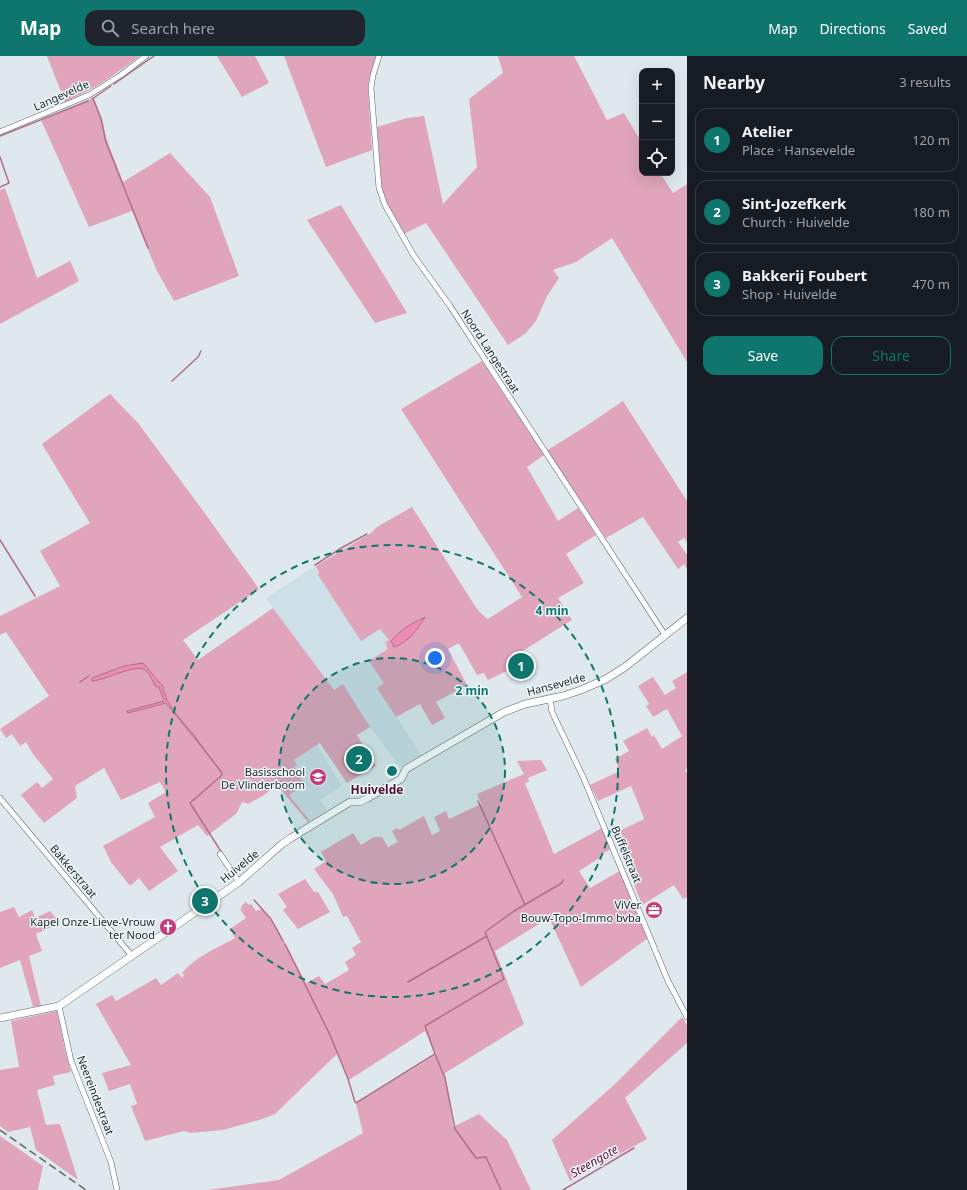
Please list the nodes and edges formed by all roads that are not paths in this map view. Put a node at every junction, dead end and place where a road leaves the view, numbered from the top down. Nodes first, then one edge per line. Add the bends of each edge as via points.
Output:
1 (146, 56) edge
2 (379, 56) edge
3 (0, 132) edge
4 (687, 618) edge
5 (665, 634) junction
6 (550, 699) junction
7 (424, 758) joint
8 (0, 798) edge
9 (220, 854) dead end
10 (239, 882) junction
11 (132, 956) junction
12 (59, 1006) junction
13 (687, 1017) edge
14 (0, 1018) edge
15 (117, 1190) edge

1 - 3 street, Langevelde via 89,95
2 - 5 street, Noord Langestraat via 371,88 379,188 385,205 414,256 450,306
4 - 5 street, Hansevelde
5 - 6 street, Hansevelde via 606,679
6 - 7 street, Hansevelde via 504,712
6 - 13 street, Buffelstraat via 552,712 584,779 668,982
7 - 10 street, Huivelde via 406,769 401,779 360,802 350,802 282,844
8 - 11 street, Bakkerstraat
9 - 10 street
10 - 11 street, Huivelde
11 - 12 street, Huivelde
12 - 14 street, Huivelde
12 - 15 street, Neereindestraat via 72,1061 111,1162

